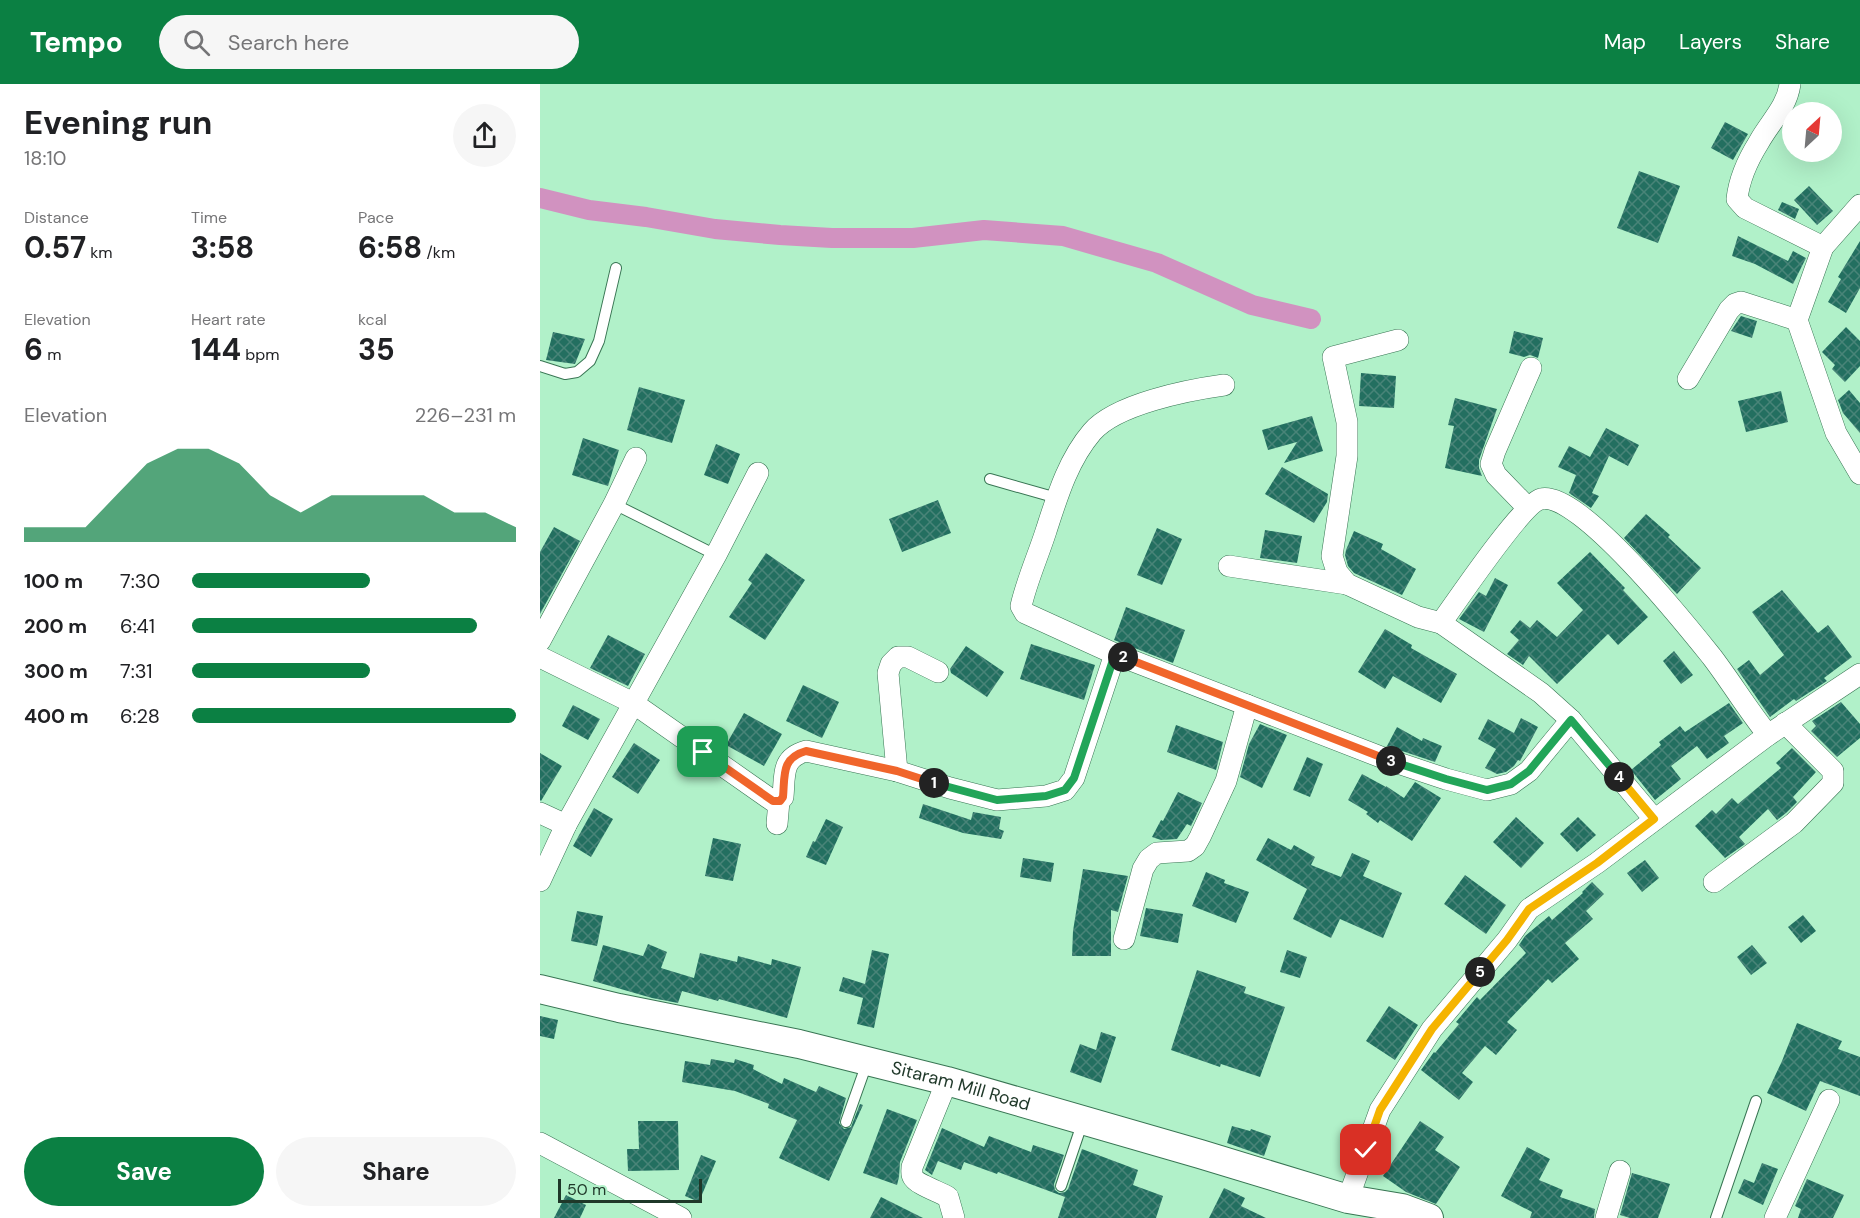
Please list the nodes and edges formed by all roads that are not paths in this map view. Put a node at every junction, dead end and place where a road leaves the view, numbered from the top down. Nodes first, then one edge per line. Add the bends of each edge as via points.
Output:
1 (1790, 84) edge
2 (1860, 205) edge
3 (1823, 247) junction
4 (616, 268) dead end
5 (1797, 320) junction
6 (1398, 340) dead end
7 (540, 366) edge
8 (1531, 368) dead end
9 (1688, 379) dead end
10 (1224, 385) dead end
11 (636, 458) dead end
12 (758, 473) dead end
13 (1860, 474) edge
14 (990, 479) dead end
15 (1057, 498) junction
16 (614, 504) junction
17 (1527, 507) junction
18 (716, 555) junction
19 (1229, 566) dead end
20 (1347, 584) junction
21 (1441, 623) junction
22 (540, 641) edge
23 (1115, 654) junction
24 (540, 657) edge
25 (938, 672) dead end
26 (1860, 674) edge
27 (633, 703) junction
28 (1247, 705) junction
29 (1571, 720) junction
30 (1785, 723) junction
31 (1767, 735) junction
32 (897, 771) junction
33 (780, 801) junction
34 (540, 813) edge
35 (1654, 819) junction
36 (777, 824) dead end
37 (566, 825) junction
38 (540, 881) edge
39 (1714, 882) dead end
40 (1124, 939) dead end
41 (540, 989) edge
42 (868, 1061) junction
43 (947, 1081) junction
44 (1829, 1100) dead end
45 (1756, 1101) dead end
46 (1084, 1120) junction
47 (846, 1122) dead end
48 (540, 1143) edge
49 (1620, 1171) dead end
50 (1061, 1186) dead end
51 (1348, 1199) junction
52 (1376, 1204) junction
53 (681, 1218) edge
54 (954, 1218) edge
55 (1402, 1218) edge
56 (1429, 1218) edge
57 (1606, 1218) edge
58 (1716, 1218) edge
59 (1774, 1218) edge

1 - 3 street via 1788,97 1758,142 1738,187 1737,199 1745,208
2 - 3 street
3 - 5 street
4 - 7 lane via 599,341 590,361 577,372 565,374
5 - 9 street via 1741,302 1735,304
5 - 13 street via 1836,433
6 - 20 street via 1333,357 1347,422 1347,456 1332,556 1336,572
8 - 17 street via 1491,464 1496,475
10 - 15 street via 1188,390 1123,410 1094,429 1077,452
11 - 16 street
12 - 18 street
14 - 15 lane
15 - 23 street via 1021,606 1025,613
16 - 18 lane
16 - 22 street
17 - 21 street
17 - 31 street via 1540,499 1555,499 1579,514 1622,552 1713,658
18 - 27 street
19 - 20 street
20 - 21 street via 1418,617
21 - 29 street via 1541,693
23 - 28 street
23 - 32 street via 1074,778 1065,790 1046,796 997,800
24 - 27 street
25 - 32 street via 908,657 898,657 891,664 888,673
26 - 30 street
27 - 33 street via 773,801
27 - 37 street
28 - 29 street via 1386,759 1487,790 1511,784 1529,771
28 - 40 street via 1226,781 1200,837 1188,851 1157,853 1149,859
29 - 35 street
30 - 31 street
30 - 39 street via 1833,771 1833,783 1794,823
31 - 35 street
32 - 33 street via 806,751 787,762
33 - 36 street
34 - 37 street
35 - 51 street via 1529,909 1432,1029 1380,1110
37 - 38 street
41 - 42 main road, Sitaram Mill Road
42 - 43 main road, Sitaram Mill Road
42 - 47 lane
43 - 46 main road, Sitaram Mill Road
43 - 54 street via 912,1167 918,1183 948,1197
44 - 59 street
45 - 58 lane
46 - 50 lane
46 - 51 main road, Sitaram Mill Road
48 - 53 street
49 - 57 street
51 - 52 main road, Sitaram Mill Road
52 - 55 main road
52 - 56 main road, Sitaram Mill Road

